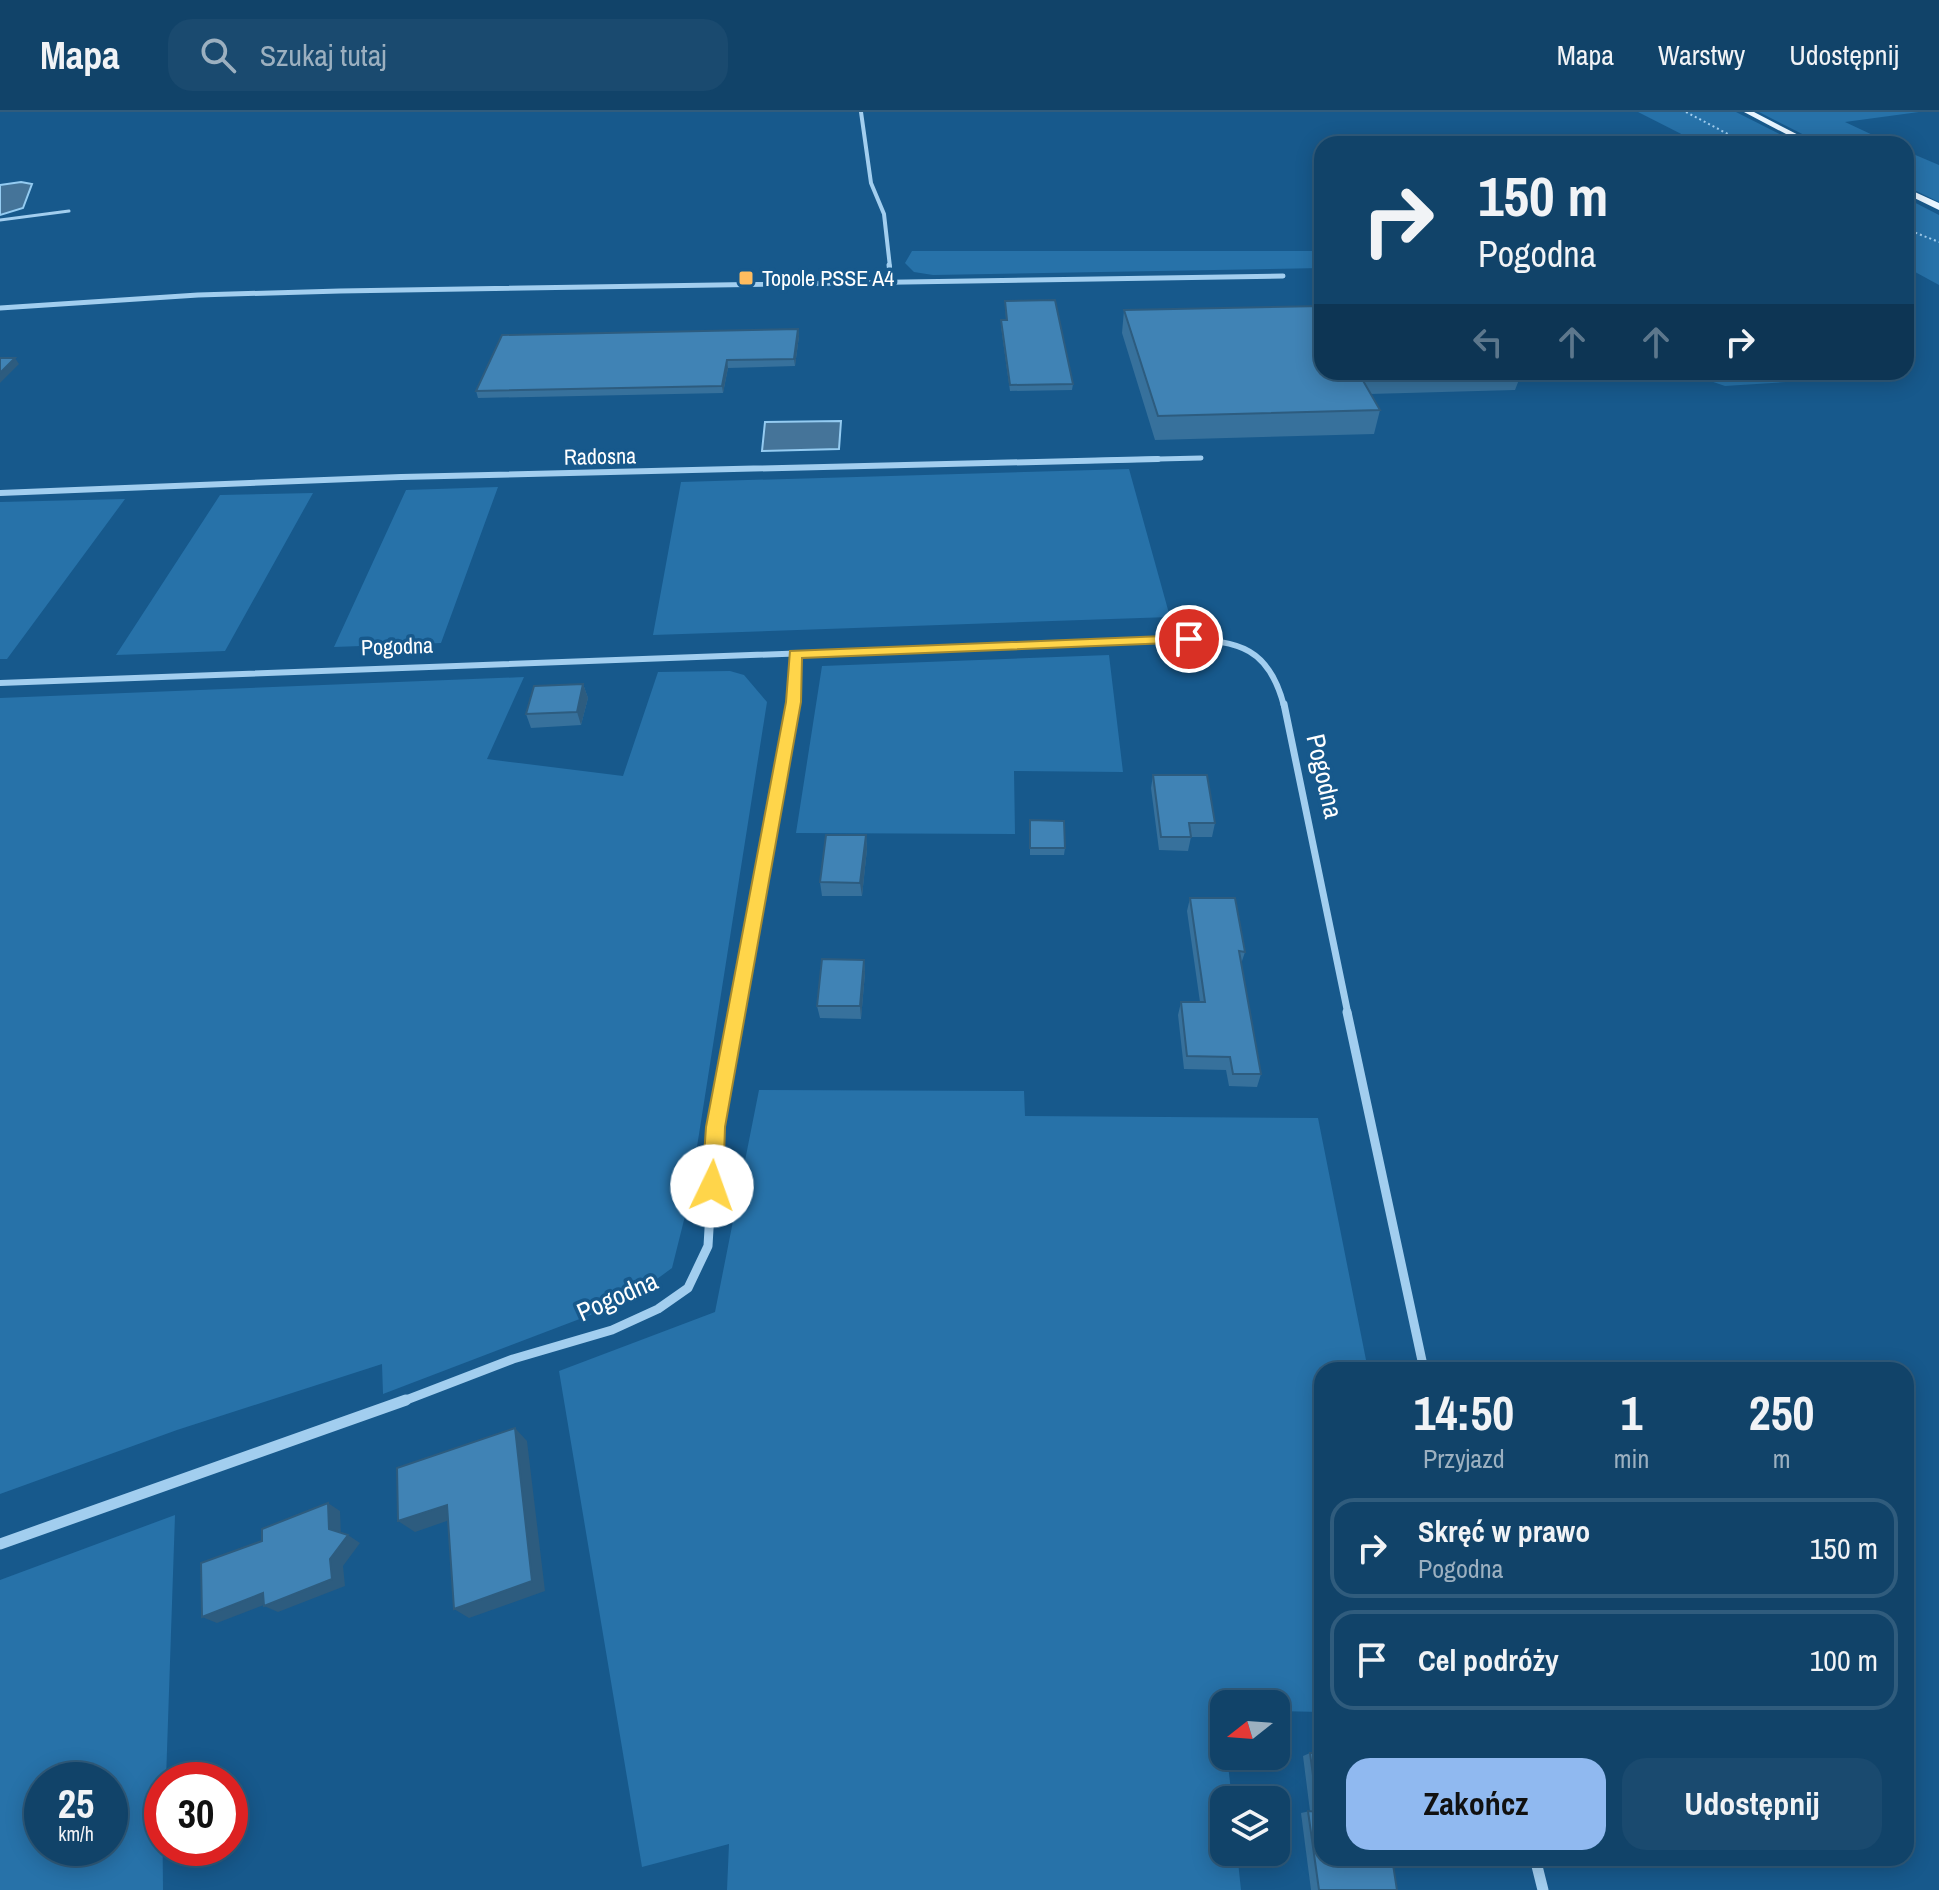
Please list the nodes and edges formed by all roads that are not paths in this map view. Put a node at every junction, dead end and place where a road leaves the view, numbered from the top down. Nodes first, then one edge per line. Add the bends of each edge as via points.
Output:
1 (861, 112) edge
2 (1748, 112) edge
3 (1796, 136) edge
4 (1914, 195) edge
5 (1939, 207) edge
6 (69, 211) dead end
7 (0, 220) edge
8 (1283, 276) dead end
9 (891, 280) junction
10 (1, 309) edge
11 (1201, 458) dead end
12 (0, 493) edge
13 (795, 654) junction
14 (0, 683) edge
15 (1422, 1362) edge
16 (0, 1544) edge
17 (1537, 1866) edge
18 (1543, 1890) edge

1 - 9 street via 871,183 884,214
2 - 3 main road
4 - 5 main road
6 - 7 lane
8 - 9 street
9 - 10 street via 228,294
11 - 12 street, Radosna via 401,477
13 - 14 street, Pogodna
13 - 15 street, Pogodna via 1189,639 1230,643 1265,661 1293,740
13 - 16 street, Pogodna via 794,702 715,1127 708,1246 688,1288 612,1330 513,1359 298,1441
17 - 18 street

